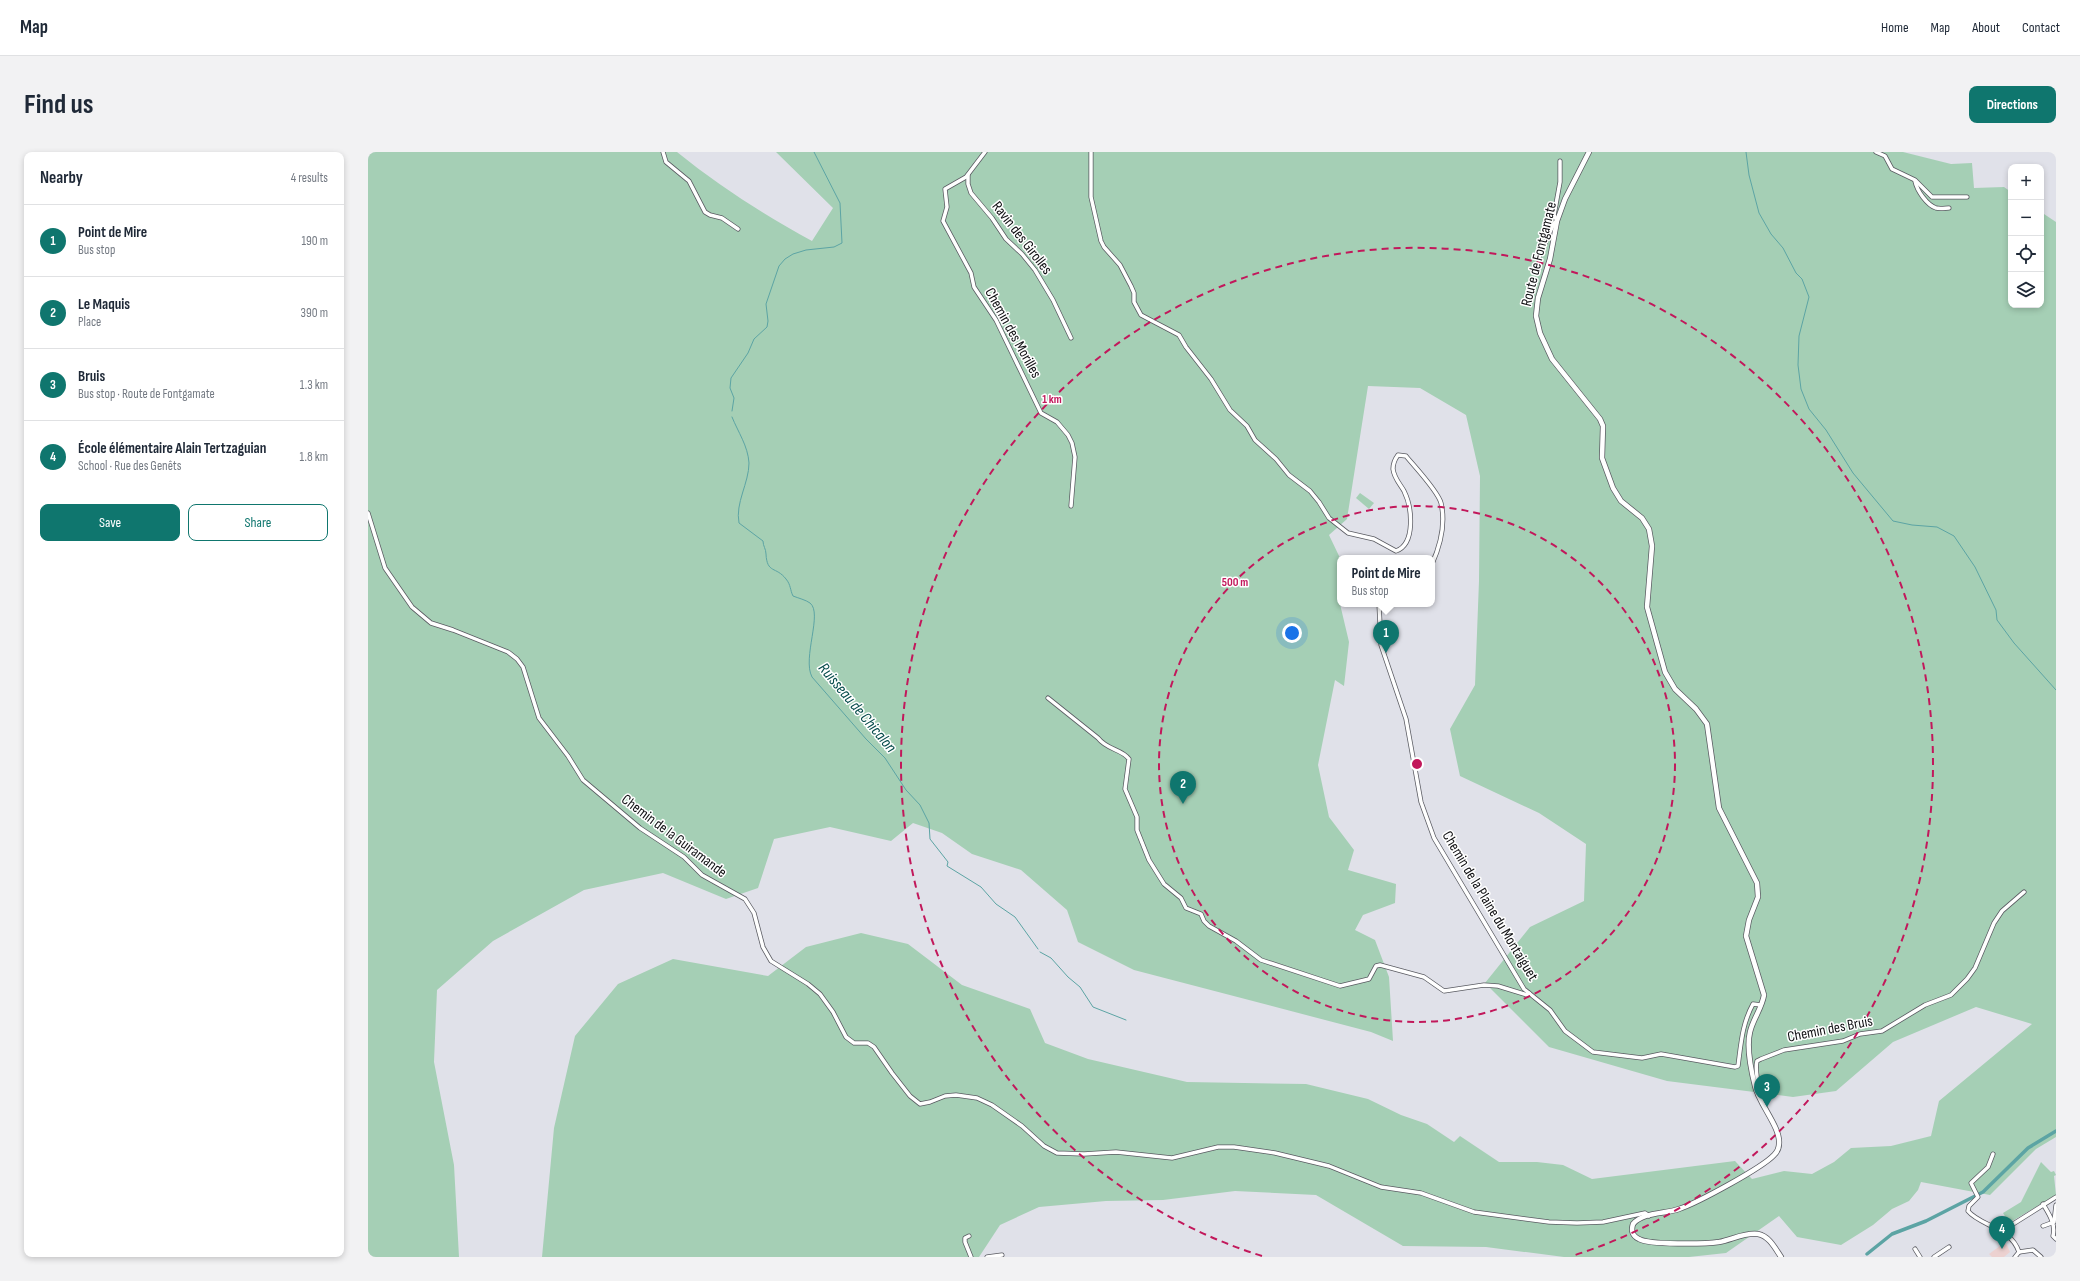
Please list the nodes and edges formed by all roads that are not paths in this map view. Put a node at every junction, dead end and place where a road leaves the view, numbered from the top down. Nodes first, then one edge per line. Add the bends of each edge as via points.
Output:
1 (662, 152) edge
2 (985, 152) edge
3 (1091, 152) edge
4 (1589, 152) edge
5 (1876, 152) edge
6 (1560, 162) dead end
7 (968, 175) junction
8 (1915, 180) junction
9 (1967, 197) dead end
10 (1949, 208) dead end
11 (1557, 221) junction
12 (738, 229) dead end
13 (1539, 257) dead end
14 (1070, 338) dead end
15 (1071, 506) dead end
16 (368, 513) edge
17 (1435, 558) edge
18 (1379, 607) edge
19 (1048, 698) dead end
20 (2024, 892) dead end
21 (1529, 993) junction
22 (1761, 1005) junction
23 (1758, 1096) junction
24 (1992, 1154) dead end
25 (2056, 1197) edge
26 (2056, 1205) edge
27 (2041, 1206) junction
28 (1628, 1216) junction
29 (1650, 1216) junction
30 (2054, 1222) junction
31 (1633, 1224) junction
32 (2043, 1226) dead end
33 (2002, 1231) junction
34 (969, 1236) dead end
35 (2055, 1237) edge
36 (1949, 1247) dead end
37 (1915, 1249) dead end
38 (2019, 1252) junction
39 (1002, 1255) dead end
40 (971, 1257) edge
41 (987, 1257) edge
42 (1781, 1257) edge
43 (1920, 1257) edge
44 (1934, 1257) edge
45 (2015, 1257) edge
46 (2041, 1257) edge

1 - 12 street via 666,162 689,181 705,212 722,218
2 - 7 street
3 - 17 street via 1091,197 1101,240 1120,265 1134,293 1134,302 1141,316 1180,335 1230,410 1247,426 1255,440 1289,475 1310,491 1329,518 1348,534 1374,539 1396,551 1407,543 1410,521 1407,497 1393,470 1398,455 1406,456 1441,503 1440,547
4 - 11 street, Route de Fontgamate via 1564,199
5 - 8 street via 1885,156 1892,169
6 - 11 street via 1560,182 1554,215
7 - 14 street, Ravin des Girolles via 971,193 1006,239 1035,270
7 - 15 street, Chemin des Morilles via 944,191 947,207 943,221 971,273 974,287 996,320 1041,413 1056,422 1072,443 1075,457
8 - 9 street via 1932,197
8 - 10 street via 1916,187 1923,197 1936,208
11 - 13 street
11 - 22 street, Route de Fontgamate via 1536,307 1537,325 1555,363 1600,419 1603,426 1602,458 1612,488 1621,501 1642,518 1650,529 1652,546 1648,607 1666,672 1675,689 1708,724 1719,808 1757,883 1758,897 1746,936 1763,987
16 - 28 street, Chemin de la Guiramande via 385,568 412,607 431,623 517,658 523,667 539,718 583,780 640,828 684,857 702,875 744,899 754,913 763,947 771,961 820,994 846,1037 854,1043 868,1043 874,1046 910,1096 920,1104 945,1096 977,1098 998,1109 1044,1146 1057,1153 1116,1152 1172,1158 1218,1147 1234,1147 1275,1153 1329,1166 1381,1187 1421,1193 1474,1212 1566,1223 1595,1223
18 - 21 street, Chemin de la Plaine du Montaiguet via 1381,645 1406,719 1426,821 1495,944
19 - 21 street via 1098,738 1104,746 1124,754 1129,759 1126,794 1137,817 1137,830 1148,860 1164,884 1181,898 1186,908 1201,914 1209,926 1236,941 1256,957 1340,986 1369,979 1376,966 1380,965 1424,977 1444,991 1484,985 1498,986 1527,995
20 - 23 street, Chemin des Bruis via 2002,911 1994,922 1974,968 1951,995 1925,1005 1882,1031 1860,1034 1843,1041 1784,1050 1757,1062 1760,1086
21 - 22 street, Chemin de la Plaine du Montaiguet via 1550,1010 1565,1031 1593,1052 1642,1058 1661,1054 1734,1067 1738,1066 1747,1015 1752,1004
22 - 23 street, Route de Fontgamate via 1752,1024 1749,1039
23 - 29 street, Route de Fontgamate via 1779,1137 1778,1150 1774,1155 1695,1203 1668,1213
24 - 33 street via 1988,1167 1971,1183 1977,1195 1969,1206 1969,1213
25 - 27 street
26 - 30 street
27 - 30 street
27 - 33 street
28 - 29 street, Chemin de la Guiramande via 1645,1213
28 - 31 street
29 - 31 street, Route de Fontgamate via 1641,1218
30 - 32 street
30 - 35 street
31 - 42 street via 1632,1232 1635,1236 1639,1240 1650,1242 1713,1243 1758,1234 1769,1240
33 - 38 street
34 - 40 street via 965,1238 965,1242
36 - 44 street
37 - 43 street
38 - 45 street
38 - 46 street via 2033,1250
39 - 41 street

